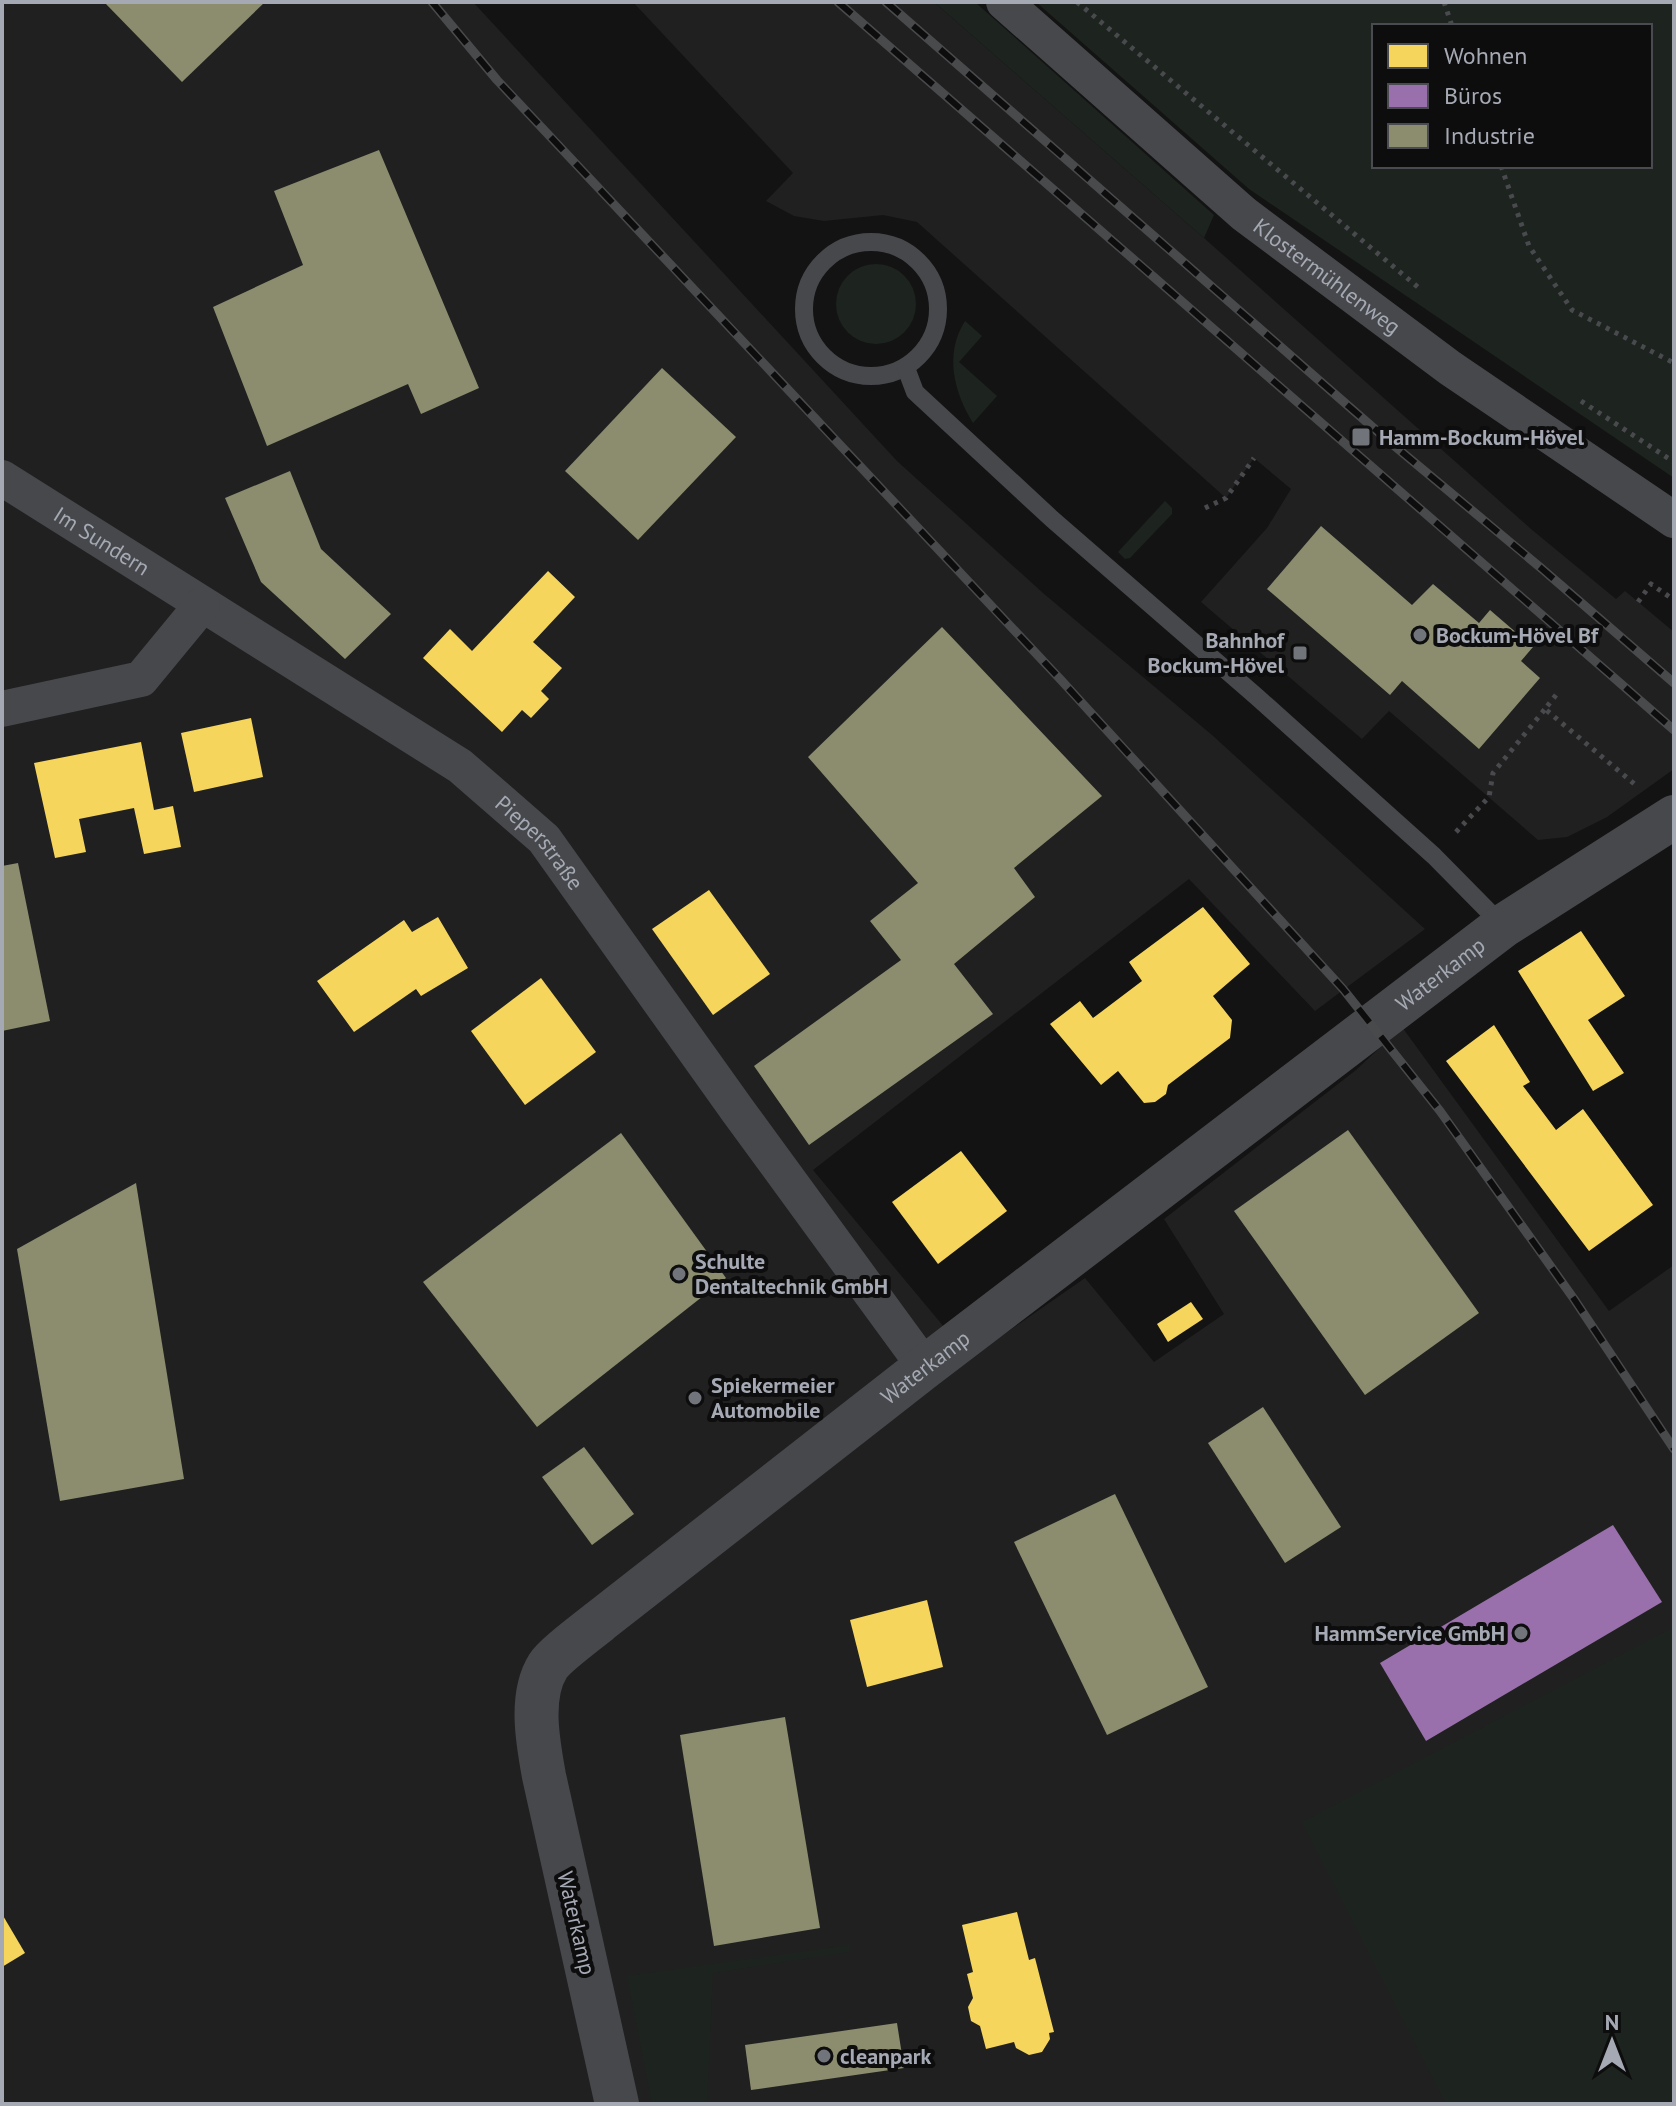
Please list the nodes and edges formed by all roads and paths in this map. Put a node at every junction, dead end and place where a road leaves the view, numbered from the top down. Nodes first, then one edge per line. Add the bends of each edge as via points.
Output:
1 (1004, 2) edge
2 (1077, 2) edge
3 (1444, 2) edge
4 (1451, 24) edge
5 (1502, 168) edge
6 (1426, 294) dead end
7 (1674, 363) edge
8 (906, 368) junction
9 (1568, 393) dead end
10 (1254, 458) dead end
11 (1674, 462) edge
12 (2, 478) edge
13 (1205, 508) dead end
14 (1674, 520) edge
15 (1674, 600) edge
16 (1638, 602) dead end
17 (202, 605) junction
18 (1556, 695) dead end
19 (2, 709) edge
20 (1545, 709) junction
21 (1670, 820) edge
22 (1434, 856) junction
23 (1503, 926) junction
24 (925, 1367) junction
25 (617, 2104) edge

1 - 14 street, Klostermühlenweg via 1244,214 1450,368
2 - 6 path
3 - 4 path
5 - 7 path via 1529,246 1572,310
8 - 8 lane via 931,343 934,332 940,309 931,274 906,249 871,240 836,249 811,274 802,309 811,343 836,368 871,378
8 - 22 lane via 915,392 1052,519
9 - 11 path
10 - 13 path via 1226,498
12 - 17 street, Im Sundern
15 - 16 path via 1651,584
17 - 19 street via 141,679
17 - 24 street, Pieperstraße via 460,766 544,839
18 - 20 path
20 - 21 path via 1629,778
20 - 22 path via 1493,773 1489,797
21 - 23 street, Waterkamp
22 - 23 lane
23 - 24 street, Waterkamp
24 - 25 street, Waterkamp via 549,1665 539,1691 536,1733

